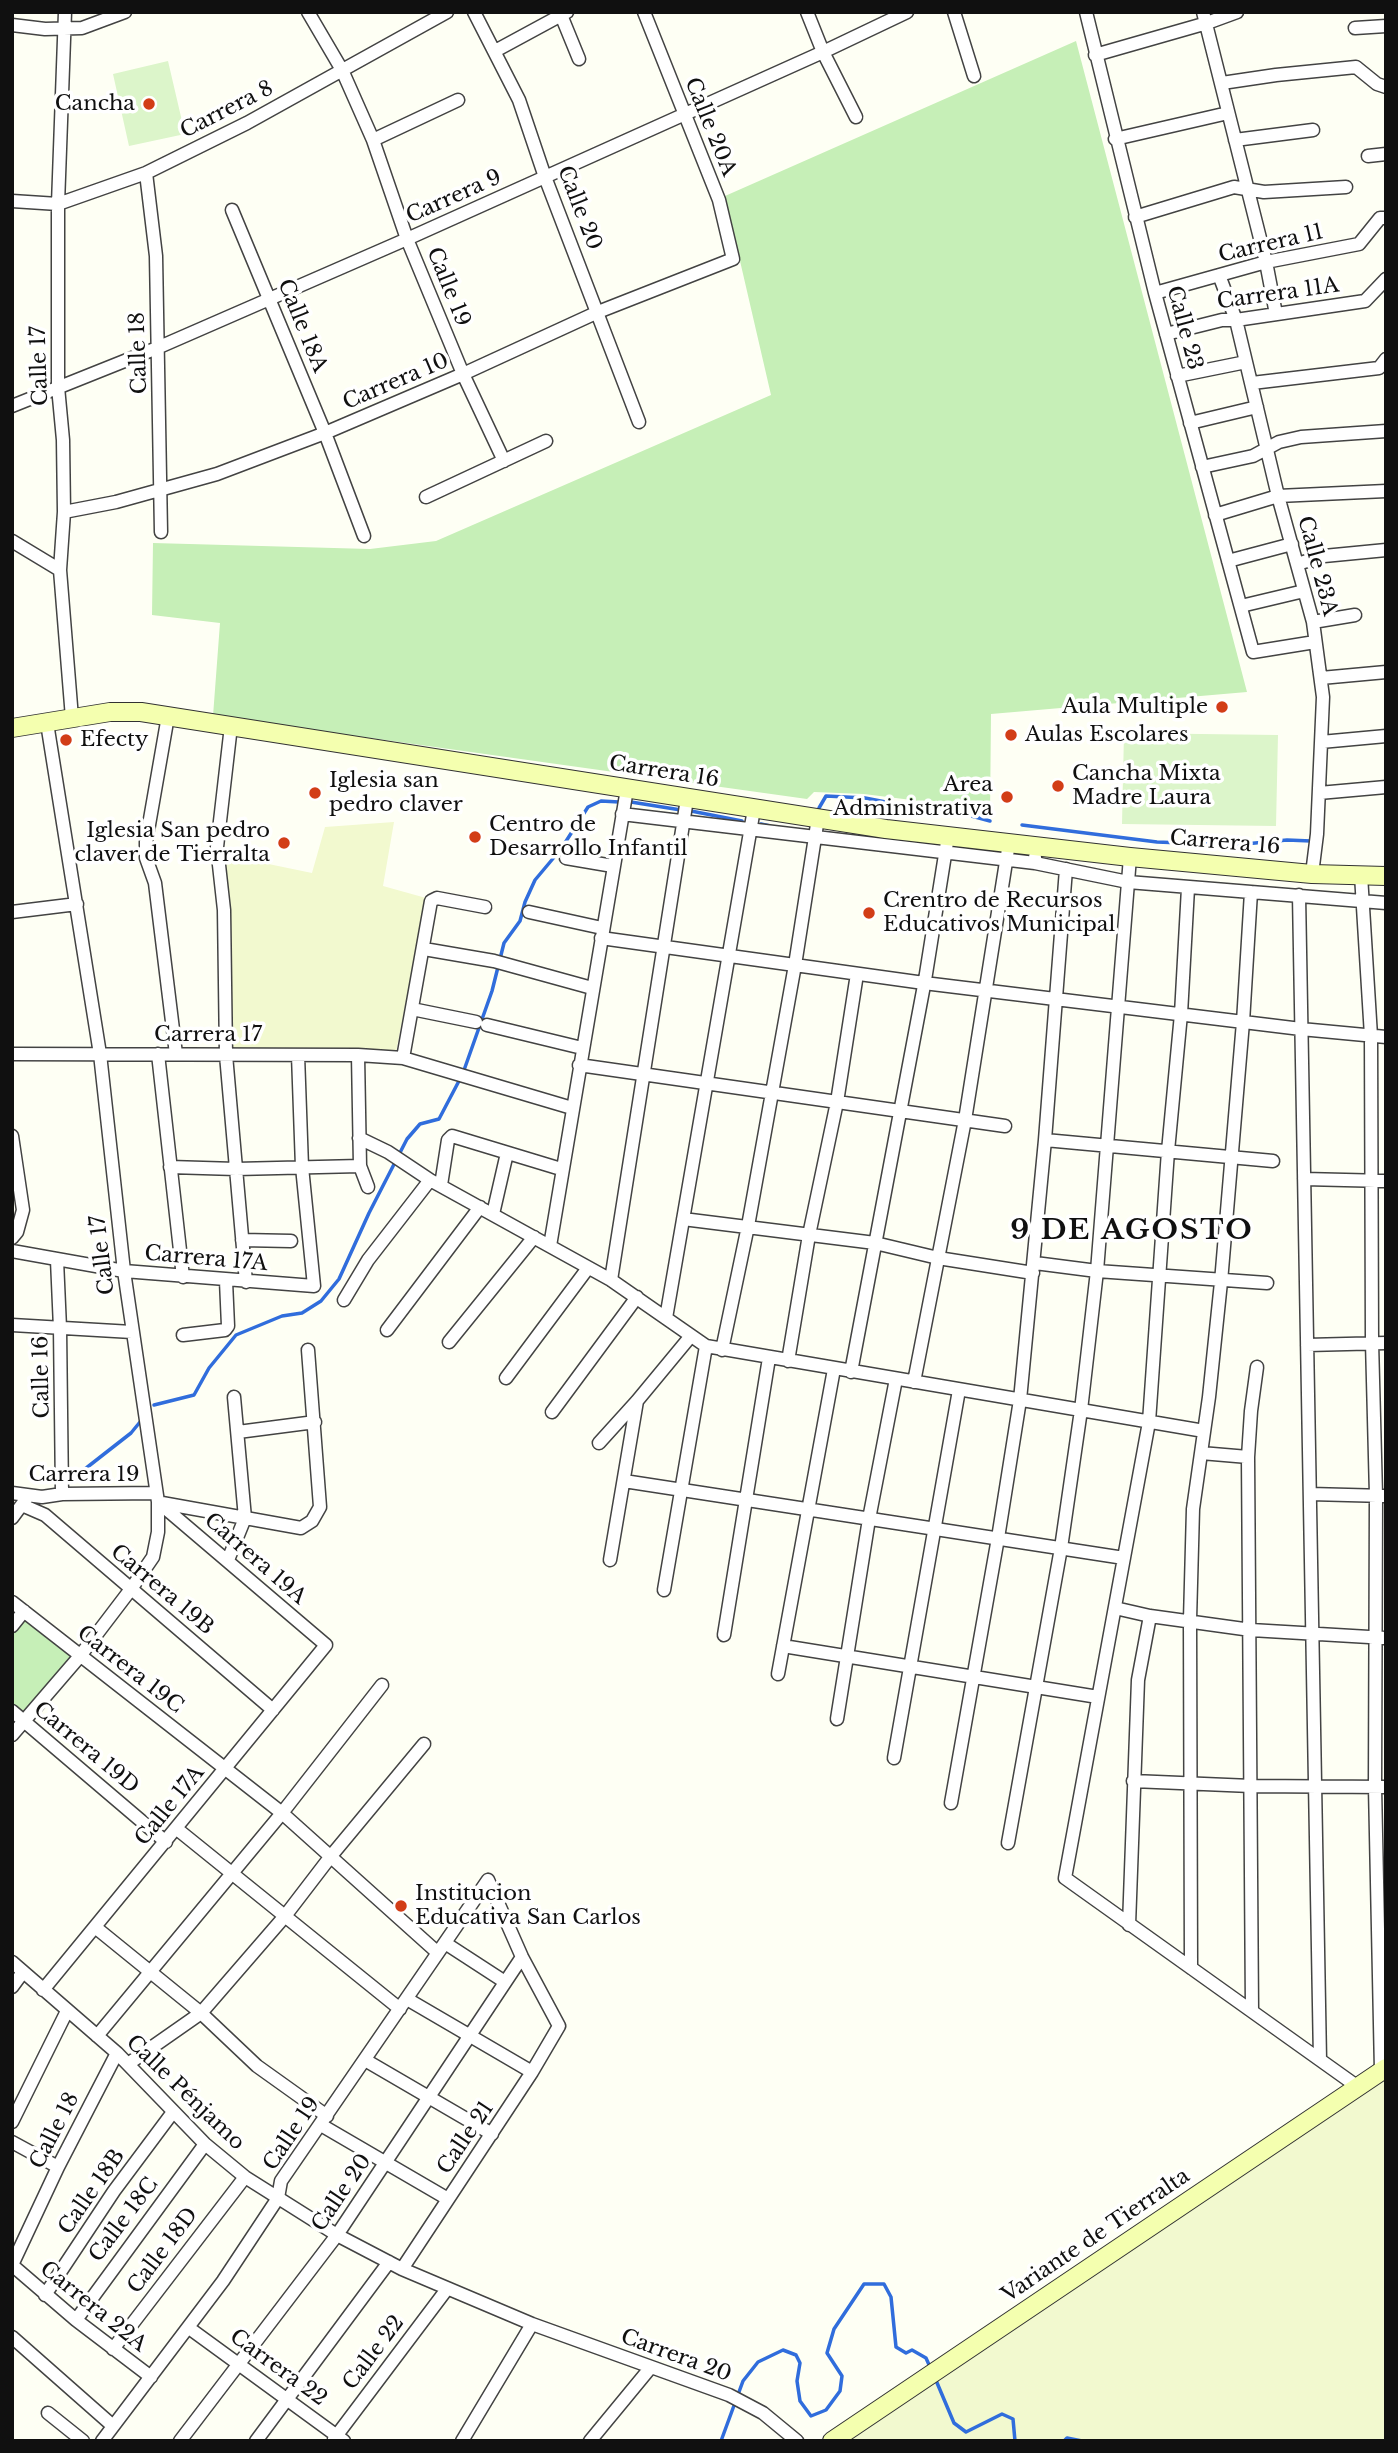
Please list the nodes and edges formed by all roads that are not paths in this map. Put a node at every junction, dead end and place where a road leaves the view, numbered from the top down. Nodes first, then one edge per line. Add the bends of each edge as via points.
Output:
1 (65, 12) edge
2 (125, 12) edge
3 (308, 12) edge
4 (447, 12) edge
5 (474, 12) edge
6 (644, 12) edge
7 (807, 12) edge
8 (906, 12) edge
9 (954, 12) edge
10 (1086, 12) edge
11 (1237, 12) edge
12 (564, 14) edge
13 (1205, 18) edge
14 (12, 25) edge
15 (1386, 26) edge
16 (1355, 28) dead end
17 (65, 30) junction
18 (495, 51) junction
19 (823, 52) junction
20 (1095, 55) junction
21 (579, 59) dead end
22 (342, 70) junction
23 (974, 76) dead end
24 (1222, 83) junction
25 (1386, 87) edge
26 (458, 100) dead end
27 (1228, 113) junction
28 (683, 114) junction
29 (856, 117) dead end
30 (1313, 130) dead end
31 (1115, 139) junction
32 (373, 140) junction
33 (1234, 140) junction
34 (1386, 154) edge
35 (1368, 156) dead end
36 (146, 173) junction
37 (545, 177) junction
38 (1346, 187) dead end
39 (1248, 189) junction
40 (12, 201) edge
41 (58, 204) junction
42 (232, 210) dead end
43 (1135, 217) junction
44 (1386, 218) edge
45 (407, 239) junction
46 (733, 259) joint
47 (1266, 262) junction
48 (1219, 275) junction
49 (1386, 279) edge
50 (1155, 293) junction
51 (270, 298) junction
52 (598, 312) junction
53 (1276, 314) junction
54 (1236, 320) junction
55 (1166, 334) junction
56 (158, 348) junction
57 (1386, 359) edge
58 (1246, 362) junction
59 (463, 374) junction
60 (1177, 376) junction
61 (1252, 383) junction
62 (58, 387) junction
63 (12, 406) edge
64 (1257, 407) junction
65 (639, 422) dead end
66 (1190, 423) junction
67 (1386, 431) edge
68 (325, 433) junction
69 (546, 442) dead end
70 (1267, 448) junction
71 (504, 461) junction
72 (1202, 467) junction
73 (162, 489) junction
74 (1386, 491) edge
75 (1278, 496) junction
76 (426, 497) dead end
77 (64, 512) junction
78 (1215, 515) junction
79 (161, 532) dead end
80 (364, 536) dead end
81 (12, 541) edge
82 (1292, 544) junction
83 (1386, 550) edge
84 (1228, 561) junction
85 (1297, 564) junction
86 (60, 570) junction
87 (1304, 591) junction
88 (1241, 606) junction
89 (1356, 615) dead end
90 (1312, 622) junction
91 (1315, 642) junction
92 (1386, 672) edge
93 (1321, 678) junction
94 (167, 716) junction
95 (72, 718) junction
96 (47, 723) junction
97 (232, 726) junction
98 (12, 728) edge
99 (1386, 736) edge
100 (1321, 742) junction
101 (1386, 788) edge
102 (627, 789) junction
103 (1319, 793) junction
104 (687, 799) junction
105 (754, 809) junction
106 (622, 814) junction
107 (818, 818) junction
108 (684, 822) junction
109 (751, 828) junction
110 (892, 838) junction
111 (815, 839) junction
112 (947, 844) junction
113 (1008, 851) junction
114 (1035, 855) junction
115 (1130, 857) junction
116 (566, 858) dead end
117 (613, 866) junction
118 (1066, 869) junction
119 (1312, 874) junction
120 (1361, 875) junction
121 (1386, 876) edge
122 (1128, 882) junction
123 (1188, 888) junction
124 (1251, 892) junction
125 (1299, 895) junction
126 (1362, 901) junction
127 (1386, 903) edge
128 (76, 904) junction
129 (485, 907) dead end
130 (12, 912) edge
131 (529, 912) dead end
132 (602, 933) junction
133 (664, 947) junction
134 (424, 950) junction
135 (728, 956) junction
136 (795, 965) junction
137 (857, 974) junction
138 (924, 983) junction
139 (592, 988) junction
140 (986, 990) junction
141 (1058, 999) junction
142 (1118, 1007) junction
143 (412, 1009) junction
144 (1181, 1014) junction
145 (1243, 1022) junction
146 (1301, 1029) junction
147 (1371, 1036) junction
148 (1386, 1037) edge
149 (582, 1048) junction
150 (12, 1054) edge
151 (100, 1054) junction
152 (176, 1054) junction
153 (158, 1055) junction
154 (226, 1055) junction
155 (298, 1055) junction
156 (358, 1055) junction
157 (403, 1058) junction
158 (579, 1065) junction
159 (645, 1074) junction
160 (706, 1083) junction
161 (771, 1093) junction
162 (837, 1102) junction
163 (572, 1108) junction
164 (900, 1111) junction
165 (965, 1120) junction
166 (1005, 1126) dead end
167 (12, 1136) edge
168 (359, 1138) junction
169 (1045, 1140) junction
170 (1106, 1146) junction
171 (1168, 1151) junction
172 (507, 1153) junction
173 (1230, 1157) junction
174 (1273, 1161) dead end
175 (360, 1166) junction
176 (170, 1167) junction
177 (302, 1167) junction
178 (236, 1169) junction
179 (561, 1169) junction
180 (1304, 1179) junction
181 (1372, 1181) junction
182 (1386, 1181) edge
183 (436, 1182) junction
184 (368, 1187) dead end
185 (480, 1207) junction
186 (493, 1214) junction
187 (683, 1219) junction
188 (748, 1226) junction
189 (808, 1235) junction
190 (534, 1237) junction
191 (12, 1238) edge
192 (242, 1240) junction
193 (292, 1241) dead end
194 (875, 1243) junction
195 (550, 1246) junction
196 (12, 1251) edge
197 (938, 1258) junction
198 (57, 1260) junction
199 (589, 1268) junction
200 (1034, 1268) junction
201 (124, 1271) junction
202 (1097, 1271) junction
203 (1160, 1276) junction
204 (183, 1277) junction
205 (226, 1280) junction
206 (611, 1280) junction
207 (246, 1282) junction
208 (1221, 1282) junction
209 (1267, 1283) dead end
210 (637, 1297) junction
211 (344, 1300) dead end
212 (666, 1318) junction
213 (12, 1325) edge
214 (60, 1328) junction
215 (387, 1330) dead end
216 (132, 1332) junction
217 (183, 1335) dead end
218 (690, 1337) junction
219 (449, 1342) dead end
220 (1372, 1342) junction
221 (1386, 1343) edge
222 (1307, 1345) junction
223 (706, 1346) junction
224 (308, 1350) dead end
225 (722, 1350) junction
226 (769, 1358) junction
227 (788, 1361) junction
228 (1257, 1367) dead end
229 (834, 1369) junction
230 (851, 1372) junction
231 (506, 1378) dead end
232 (896, 1379) junction
233 (914, 1382) junction
234 (958, 1390) junction
235 (234, 1396) dead end
236 (1020, 1400) junction
237 (637, 1401) junction
238 (1081, 1410) junction
239 (552, 1412) dead end
240 (315, 1422) junction
241 (1149, 1422) junction
242 (1204, 1431) junction
243 (238, 1432) junction
244 (599, 1443) dead end
245 (1201, 1453) junction
246 (1248, 1457) junction
247 (624, 1481) junction
248 (681, 1490) junction
249 (12, 1493) edge
250 (62, 1494) junction
251 (1310, 1494) junction
252 (1381, 1496) edge
253 (157, 1498) junction
254 (746, 1499) junction
255 (25, 1501) junction
256 (808, 1509) junction
257 (12, 1518) edge
258 (245, 1518) junction
259 (869, 1519) junction
260 (934, 1529) junction
261 (998, 1538) junction
262 (1061, 1548) junction
263 (1124, 1558) junction
264 (228, 1560) junction
265 (610, 1560) dead end
266 (131, 1589) junction
267 (664, 1590) dead end
268 (12, 1602) edge
269 (1115, 1608) junction
270 (24, 1611) junction
271 (1150, 1616) junction
272 (1190, 1620) junction
273 (12, 1626) edge
274 (1251, 1630) junction
275 (1312, 1634) junction
276 (724, 1635) dead end
277 (1380, 1638) edge
278 (326, 1646) joint
279 (783, 1646) junction
280 (80, 1656) junction
281 (847, 1656) junction
282 (910, 1667) junction
283 (778, 1674) dead end
284 (974, 1677) junction
285 (382, 1685) dead end
286 (1035, 1687) junction
287 (1098, 1698) junction
288 (273, 1710) junction
289 (12, 1711) edge
290 (837, 1718) dead end
291 (24, 1720) junction
292 (12, 1735) edge
293 (424, 1744) dead end
294 (894, 1758) dead end
295 (225, 1769) junction
296 (1133, 1781) junction
297 (1192, 1783) junction
298 (1251, 1786) junction
299 (1315, 1787) junction
300 (1381, 1787) edge
301 (951, 1803) dead end
302 (282, 1813) junction
303 (177, 1829) junction
304 (166, 1842) junction
305 (1008, 1843) dead end
306 (331, 1856) junction
307 (232, 1873) junction
308 (285, 1916) junction
309 (1129, 1925) junction
310 (95, 1927) junction
311 (441, 1948) junction
312 (522, 1956) junction
313 (12, 1962) edge
314 (1191, 1968) junction
315 (23, 1972) junction
316 (150, 1972) junction
317 (505, 1982) junction
318 (12, 1987) edge
319 (43, 1990) junction
320 (403, 2004) junction
321 (67, 2011) junction
322 (1252, 2011) junction
323 (201, 2013) junction
324 (97, 2036) junction
325 (469, 2036) junction
326 (117, 2053) junction
327 (1320, 2059) junction
328 (365, 2060) junction
329 (128, 2064) junction
330 (1383, 2070) edge
331 (532, 2073) junction
332 (1358, 2087) junction
333 (429, 2097) junction
334 (173, 2112) junction
335 (324, 2121) junction
336 (12, 2122) edge
337 (492, 2134) junction
338 (12, 2142) edge
339 (205, 2144) junction
340 (386, 2162) junction
341 (58, 2167) junction
342 (245, 2177) junction
343 (278, 2198) junction
344 (448, 2199) junction
345 (337, 2235) junction
346 (389, 2262) junction
347 (12, 2265) edge
348 (402, 2269) junction
349 (447, 2288) junction
350 (46, 2295) junction
351 (76, 2320) junction
352 (532, 2324) junction
353 (189, 2328) junction
354 (12, 2337) edge
355 (113, 2349) junction
356 (241, 2363) junction
357 (651, 2367) junction
358 (151, 2377) junction
359 (287, 2398) junction
360 (48, 2413) dead end
361 (113, 2426) junction
362 (338, 2439) edge
363 (83, 2441) edge
364 (102, 2441) edge
365 (180, 2441) edge
366 (256, 2441) edge
367 (462, 2441) edge
368 (590, 2441) edge
369 (797, 2441) edge
370 (832, 2441) edge

1 - 17 street, Calle 17
2 - 17 street via 82,29
3 - 22 street, Calle 19
4 - 22 street, Carrera 8
5 - 18 street, Calle 20
6 - 28 street, Calle 20A
7 - 19 street
8 - 19 street, Carrera 9
9 - 23 street
10 - 20 street, Calle 23
11 - 13 street
12 - 18 street
12 - 21 street
13 - 20 street
13 - 24 street
14 - 17 street
15 - 16 street
17 - 41 street, Calle 17
18 - 37 street, Calle 20 via 519,100
19 - 28 street, Carrera 9
19 - 29 street
20 - 31 street, Calle 23
22 - 32 street, Calle 19
22 - 36 street, Carrera 8
24 - 25 street via 1356,67
24 - 27 street
26 - 32 street
27 - 31 street
27 - 33 street
28 - 37 street, Carrera 9
28 - 46 street, Calle 20A via 719,200
30 - 33 street
31 - 43 street, Calle 23
32 - 45 street, Calle 19
33 - 39 street
34 - 35 street
36 - 41 street, Carrera 8
36 - 56 street, Calle 18 via 156,256
37 - 45 street, Carrera 9
37 - 52 street, Calle 20
38 - 39 street
39 - 43 street via 1234,187
39 - 47 street
40 - 41 street, Carrera 8
41 - 62 street, Calle 17
42 - 51 street, Calle 18A
43 - 50 street, Calle 23
44 - 47 street, Carrera 11 via 1380,218 1359,244
45 - 51 street, Carrera 9
45 - 59 street, Calle 19
46 - 52 street, Carrera 10
47 - 48 street, Carrera 11
47 - 53 street
48 - 50 street, Carrera 11
48 - 54 street, Calle 23A
49 - 53 street, Carrera 11A via 1365,301
50 - 55 street, Calle 23
51 - 56 street, Carrera 9
51 - 68 street, Calle 18A
52 - 59 street, Carrera 10
52 - 65 street, Calle 20
53 - 54 street, Carrera 11A
54 - 55 street, Carrera 11A
54 - 58 street, Calle 23A
55 - 60 street, Calle 23
56 - 62 street, Carrera 9
56 - 73 street, Calle 18
57 - 61 street via 1379,368
58 - 60 street
58 - 61 street, Calle 23A
59 - 68 street, Carrera 10
59 - 71 street, Calle 19
60 - 66 street, Calle 23
61 - 64 street, Calle 23A
62 - 63 street, Carrera 9
62 - 77 street, Calle 17
64 - 66 street
64 - 70 street, Calle 23A
66 - 72 street, Calle 23
67 - 70 street via 1301,437
68 - 73 street, Carrera 10 via 217,474
68 - 80 street, Calle 18A
69 - 71 street
70 - 72 street via 1253,456
70 - 75 street, Calle 23A
71 - 76 street
72 - 78 street, Calle 23
73 - 77 street, Carrera 10
73 - 79 street, Calle 18
74 - 75 street
75 - 78 street
75 - 82 street, Calle 23A
77 - 86 street, Calle 17
78 - 84 street, Calle 23
81 - 86 street
82 - 84 street
82 - 85 street, Calle 23A
83 - 85 street via 1324,556
84 - 88 street, Calle 23
85 - 87 street, Calle 23A
86 - 95 street, Calle 17
87 - 88 street
87 - 90 street, Calle 23A
88 - 91 street, Calle 23 via 1253,652
89 - 90 street
90 - 91 street, Calle 23A
91 - 93 street, Calle 23A
92 - 93 street
93 - 100 street, Calle 23A
94 - 95 main road, Carrera 16 via 110,712
94 - 97 main road, Carrera 16
94 - 152 street via 146,858 155,883
95 - 96 main road, Carrera 16
96 - 98 main road, Carrera 16
96 - 128 street, Calle 17
97 - 102 main road, Carrera 16
97 - 154 street via 216,834 224,910
99 - 100 street
100 - 103 street, Calle 23A
101 - 103 street
102 - 104 main road, Carrera 16
102 - 106 street
103 - 119 street, Calle 23A
104 - 105 main road, Carrera 16
104 - 108 street
105 - 107 main road, Carrera 16
105 - 109 street
106 - 108 street
106 - 117 street
107 - 110 main road, Carrera 16
107 - 111 street
108 - 109 street
108 - 133 street
109 - 111 street
109 - 135 street
110 - 111 street
110 - 112 main road, Carrera 16
111 - 136 street
112 - 113 main road, Carrera 16
112 - 138 street
113 - 114 main road, Carrera 16
113 - 140 street
114 - 115 main road, Carrera 16
114 - 118 street
115 - 119 main road, Carrera 16
115 - 122 street
116 - 117 street
117 - 132 street
118 - 122 street
118 - 141 street
119 - 120 main road, Carrera 16
120 - 121 main road, Carrera 16
120 - 126 street
122 - 123 street
122 - 142 street
123 - 124 street
123 - 144 street
124 - 125 street
124 - 145 street
125 - 126 street
125 - 146 street
126 - 127 street
126 - 147 street
128 - 130 street
128 - 151 street, Calle 17
129 - 134 street via 434,899
131 - 132 street
132 - 133 street
132 - 139 street
133 - 135 street
133 - 159 street
134 - 139 street via 494,961
134 - 143 street
135 - 136 street
135 - 160 street
136 - 137 street
136 - 161 street
137 - 138 street
137 - 162 street
138 - 140 street
138 - 164 street
139 - 149 street
140 - 141 street
140 - 165 street
141 - 142 street
141 - 169 street
142 - 144 street
142 - 170 street
143 - 149 street
143 - 157 street
144 - 145 street
144 - 171 street
145 - 146 street
145 - 173 street
146 - 147 street
146 - 180 street
147 - 148 street
147 - 181 street
149 - 158 street
150 - 151 street, Carrera 17
151 - 153 street, Carrera 17
151 - 201 street, Calle 17
152 - 153 street, Carrera 17
152 - 154 street, Carrera 17
153 - 176 street
154 - 155 street, Carrera 17
154 - 178 street
155 - 156 street, Carrera 17
155 - 177 street
156 - 157 street, Carrera 17
156 - 168 street
157 - 163 street, Carrera 17
158 - 159 street
158 - 163 street
159 - 160 street
159 - 206 street
160 - 161 street
160 - 187 street
161 - 162 street
161 - 188 street
162 - 164 street
162 - 189 street
163 - 179 street
164 - 165 street
164 - 194 street
165 - 166 street
165 - 197 street
167 - 191 street via 23,1210
168 - 175 street
168 - 183 street
169 - 170 street
169 - 200 street
170 - 171 street
170 - 202 street
171 - 173 street
171 - 203 street
172 - 179 street
172 - 183 street via 452,1136
172 - 186 street
173 - 174 street
173 - 208 street
175 - 177 street
175 - 184 street
176 - 178 street
176 - 204 street
177 - 178 street
177 - 207 street, Carrera 17A via 314,1286
178 - 192 street
179 - 195 street
180 - 181 street
180 - 222 street
181 - 182 street
181 - 220 street
183 - 185 street
183 - 211 street via 368,1260
185 - 186 street
185 - 215 street
186 - 190 street
187 - 188 street
187 - 212 street
188 - 189 street
188 - 225 street
189 - 194 street
189 - 227 street
190 - 195 street
190 - 219 street
192 - 193 street
192 - 207 street
194 - 197 street
194 - 230 street
195 - 199 street
196 - 198 street, Carrera 17A
197 - 200 street
197 - 233 street
198 - 201 street, Carrera 17A
198 - 214 street, Calle 16
199 - 206 street
199 - 231 street
200 - 202 street
200 - 236 street
201 - 204 street, Carrera 17A
201 - 216 street, Calle 17
202 - 203 street
202 - 238 street
203 - 208 street
203 - 241 street
204 - 205 street, Carrera 17A
205 - 207 street, Carrera 17A
205 - 217 street via 225,1330
206 - 210 street
208 - 209 street
208 - 242 street
210 - 212 street
210 - 239 street
212 - 218 street
213 - 214 street
214 - 216 street
214 - 250 street, Calle 16
216 - 253 street, Calle 17
218 - 223 street
218 - 237 street
220 - 221 street
220 - 222 street
220 - 252 street
222 - 251 street
223 - 225 street
223 - 248 street
224 - 240 street
225 - 226 street
226 - 227 street
226 - 254 street
227 - 229 street
228 - 246 street
229 - 230 street
229 - 256 street
230 - 232 street
232 - 233 street
232 - 259 street
233 - 234 street
234 - 236 street
234 - 260 street
235 - 243 street
236 - 238 street
236 - 261 street
237 - 244 street
237 - 247 street
238 - 241 street
238 - 262 street
240 - 243 street
240 - 258 street, Carrera 19 via 320,1507 312,1521 301,1528
241 - 242 street
241 - 263 street
242 - 245 street
243 - 258 street
245 - 246 street
245 - 272 street via 1193,1508
246 - 274 street
247 - 248 street
247 - 265 street
248 - 254 street
248 - 267 street
249 - 255 street, Carrera 19
250 - 253 street, Carrera 19
250 - 255 street, Carrera 19
251 - 252 street
251 - 275 street
252 - 277 street
253 - 258 street, Carrera 19
253 - 264 street, Carrera 19A
253 - 266 street, Calle 17 via 157,1546
254 - 256 street
254 - 276 street
255 - 257 street
255 - 266 street, Carrera 19B
256 - 259 street
256 - 279 street
258 - 264 street
259 - 260 street
259 - 281 street
260 - 261 street
260 - 282 street
261 - 262 street
261 - 284 street
262 - 263 street
262 - 286 street
263 - 269 street
264 - 278 street, Carrera 19A
266 - 280 street, Calle 17
266 - 288 street, Carrera 19B
268 - 270 street, Carrera 19C
269 - 271 street
269 - 287 street
270 - 273 street
270 - 280 street, Carrera 19C
271 - 272 street
271 - 296 street via 1138,1680
272 - 274 street
272 - 297 street
274 - 275 street
274 - 298 street
275 - 277 street
275 - 299 street
277 - 300 street
278 - 288 street, Calle 17A
279 - 281 street
279 - 283 street
280 - 291 street, Calle 17
280 - 295 street, Carrera 19C
281 - 282 street
281 - 290 street
282 - 284 street
282 - 294 street
284 - 286 street
284 - 301 street
285 - 302 street
286 - 287 street
286 - 305 street
287 - 309 street via 1065,1878
288 - 295 street, Calle 17A
289 - 291 street, Carrera 19D
291 - 292 street, Calle 17
291 - 304 street, Carrera 19D
293 - 306 street
295 - 302 street, Carrera 19C
295 - 303 street, Calle 17A
296 - 297 street
296 - 309 street
297 - 298 street
297 - 314 street
298 - 299 street
298 - 322 street
299 - 300 street
299 - 327 street
300 - 330 street
302 - 306 street, Carrera 19C
302 - 307 street
303 - 304 street, Calle 17A
303 - 307 street
304 - 310 street, Calle 17A
306 - 308 street
306 - 311 street, Carrera 19C
307 - 308 street
307 - 316 street
308 - 320 street
308 - 323 street
309 - 314 street
310 - 316 street
310 - 319 street, Calle 17A
311 - 312 street, Calle 19 via 488,1880
311 - 317 street
311 - 320 street, Calle 19
312 - 317 street, Calle 20
312 - 331 street, Calle 21 via 559,2026
313 - 315 street, Calle Pénjamo
314 - 322 street
315 - 318 street
315 - 319 street, Calle Pénjamo
316 - 323 street
316 - 324 street
317 - 325 street, Calle 20
319 - 321 street, Calle Pénjamo
320 - 325 street
320 - 328 street, Calle 19
321 - 324 street, Calle Pénjamo
321 - 336 street
322 - 327 street
323 - 329 street
323 - 335 street
324 - 326 street, Calle Pénjamo
325 - 331 street
325 - 333 street, Calle 20
326 - 329 street, Calle Pénjamo
326 - 341 street, Calle 18
327 - 332 street
328 - 333 street
328 - 335 street, Calle 19
329 - 334 street, Calle Pénjamo
330 - 332 main road, Variante de Tierralta
331 - 337 street, Calle 21
332 - 370 main road, Variante de Tierralta
333 - 337 street
333 - 340 street, Calle 20
334 - 339 street, Calle Pénjamo
334 - 350 street, Calle 18B
335 - 340 street
335 - 343 street, Calle 19 via 281,2181
337 - 344 street, Calle 21
338 - 341 street
339 - 342 street, Calle Pénjamo
339 - 351 street, Calle 18C
340 - 344 street
340 - 345 street, Calle 20
341 - 347 street, Calle 18
342 - 343 street, Calle Pénjamo
342 - 355 street, Calle 18D
343 - 345 street, Calle Pénjamo
343 - 353 street, Calle 19
344 - 348 street, Calle 21
345 - 346 street, Calle Pénjamo
345 - 356 street, Calle 20
346 - 348 street, Calle Pénjamo
346 - 359 street
347 - 350 street, Carrera 22A
348 - 349 street, Calle Pénjamo
349 - 352 street, Calle Pénjamo
349 - 362 street, Calle 22
350 - 351 street, Carrera 22A
351 - 355 street, Carrera 22A
352 - 357 street, Carrera 20
352 - 367 street
353 - 356 street, Carrera 22
353 - 358 street, Calle 19
354 - 361 street
355 - 358 street, Carrera 22A
356 - 359 street, Carrera 22
356 - 365 street, Calle 20
357 - 368 street
357 - 369 street, Carrera 20 via 729,2395 763,2413
358 - 361 street, Calle 19
359 - 362 street, Carrera 22
359 - 366 street
360 - 363 street
361 - 364 street, Calle 19

